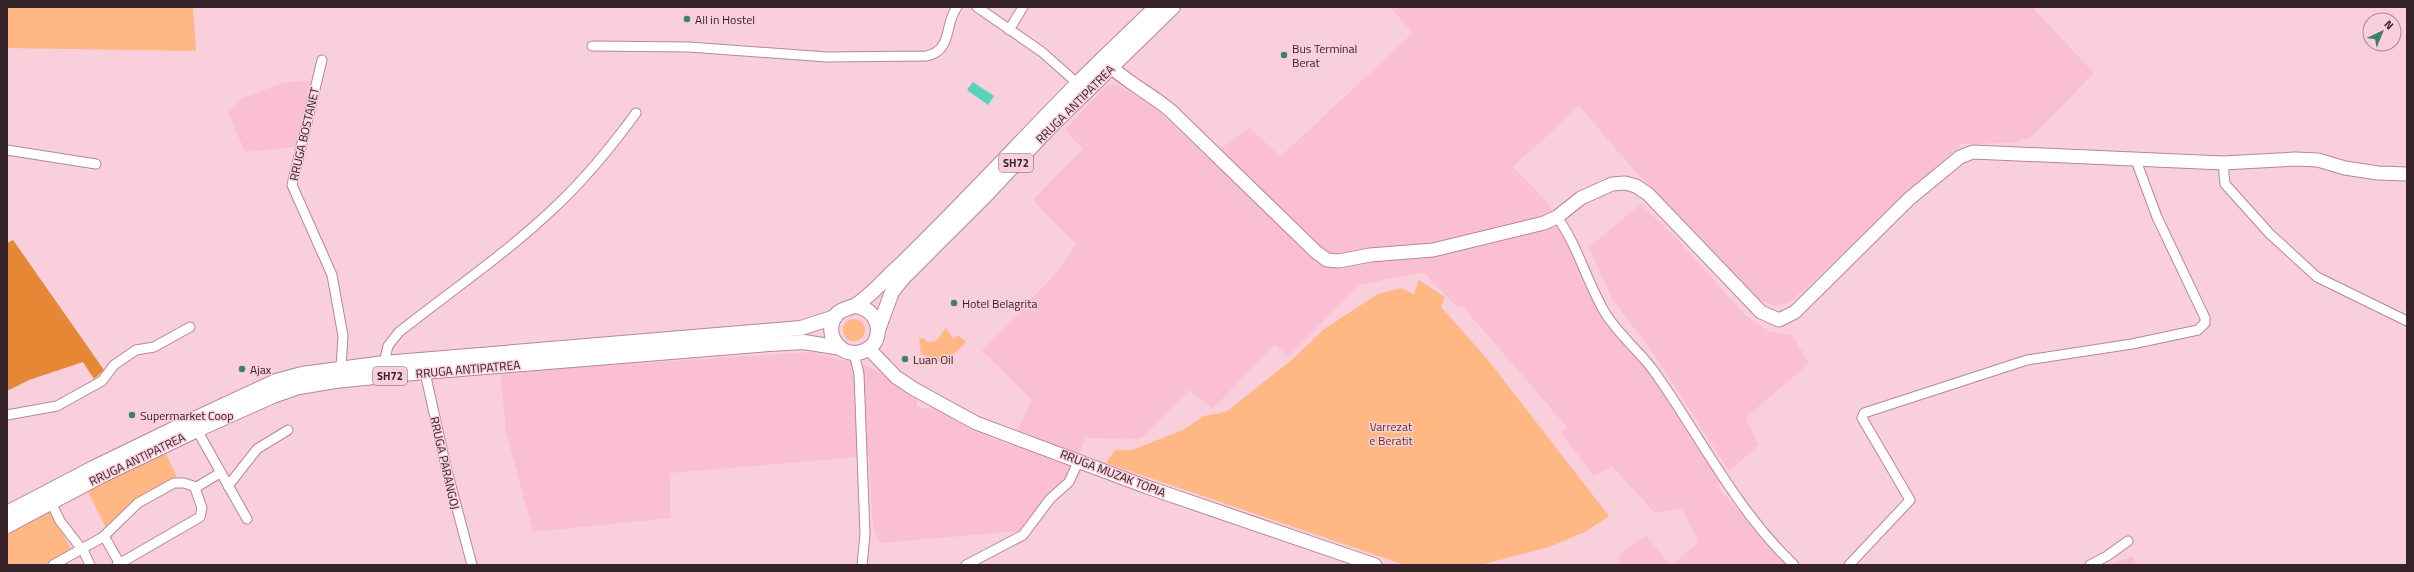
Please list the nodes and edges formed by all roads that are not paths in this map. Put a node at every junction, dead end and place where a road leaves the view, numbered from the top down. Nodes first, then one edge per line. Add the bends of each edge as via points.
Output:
1 (957, 7) edge
2 (977, 7) edge
3 (1023, 7) edge
4 (1156, 7) edge
5 (1173, 7) edge
6 (1009, 30) junction
7 (592, 46) dead end
8 (322, 60) dead end
9 (1107, 64) junction
10 (1077, 83) junction
11 (636, 113) dead end
12 (7, 150) edge
13 (2135, 158) junction
14 (2223, 163) junction
15 (96, 164) dead end
16 (2407, 174) edge
17 (984, 189) junction
18 (1557, 217) junction
19 (855, 306) junction
20 (834, 317) junction
21 (2407, 321) edge
22 (190, 327) dead end
23 (878, 332) junction
24 (841, 348) junction
25 (868, 348) junction
26 (854, 353) junction
27 (384, 363) junction
28 (424, 366) junction
29 (341, 367) junction
30 (7, 415) edge
31 (197, 430) junction
32 (288, 430) dead end
33 (1079, 460) junction
34 (220, 473) junction
35 (228, 486) junction
36 (196, 487) junction
37 (51, 502) junction
38 (7, 513) edge
39 (247, 518) dead end
40 (7, 526) edge
41 (104, 536) junction
42 (2128, 541) dead end
43 (82, 549) junction
44 (118, 564) edge
45 (53, 565) edge
46 (90, 565) edge
47 (472, 565) edge
48 (862, 565) edge
49 (966, 565) edge
50 (1375, 565) edge
51 (1794, 565) edge
52 (1849, 565) edge
53 (2090, 565) edge

1 - 7 street via 951,16 946,42 935,54 926,56 826,57 689,48
2 - 6 street
3 - 6 street
4 - 9 main road, RRUGA ANTIPATREA / SH72
5 - 9 main road, RRUGA ANTIPATREA / SH72
6 - 10 street via 1042,52
8 - 29 street, RRUGA BOSTANET via 292,185 332,275 342,329
9 - 10 main road, RRUGA ANTIPATREA / SH72
9 - 17 main road, RRUGA ANTIPATREA / SH72 via 1052,125
9 - 18 street via 1150,93 1171,111 1327,260 1339,261 1370,255 1433,250 1544,223
10 - 17 main road, RRUGA ANTIPATREA / SH72
11 - 27 street via 605,154 556,206 506,249 399,332 388,346
12 - 15 street
13 - 14 street
13 - 18 street via 1973,152 1960,157 1909,199 1795,312 1779,320 1761,312 1648,194 1636,186 1625,183 1612,184 1597,190
13 - 52 street via 2157,217 2205,318 2205,323 2198,330 2132,344 2027,360 1864,413 1862,418 1910,500
14 - 16 street via 2318,160 2345,168
14 - 21 street via 2226,184 2270,234 2317,277
17 - 19 main road, RRUGA ANTIPATREA / SH72
17 - 23 main road, RRUGA ANTIPATREA / SH72 via 892,292
18 - 51 street via 1572,239 1606,315 1653,370 1738,499 1770,541
19 - 20 main road, RRUGA ANTIPATREA / SH72 via 841,310
19 - 23 main road via 864,308 872,314 877,322
20 - 24 main road via 831,331 834,341
20 - 28 main road, RRUGA ANTIPATREA / SH72 via 801,328
22 - 30 street via 154,347 136,350 114,364 102,381 57,406
23 - 25 main road, RRUGA ANTIPATREA / SH72 via 875,341
24 - 26 main road, RRUGA ANTIPATREA / SH72
24 - 28 main road, RRUGA ANTIPATREA / SH72 via 797,342
25 - 26 main road
25 - 33 street, RRUGA MUZAK TOPIA via 882,364 908,385 976,423
26 - 48 street via 860,382 865,534
27 - 28 main road, RRUGA ANTIPATREA / SH72
27 - 29 main road, RRUGA ANTIPATREA / SH72
28 - 31 main road, RRUGA ANTIPATREA / SH72 via 299,387
28 - 47 street, RRUGA PARANGOJ via 446,467
29 - 38 main road, RRUGA ANTIPATREA / SH72 via 276,381 95,467
31 - 34 street
31 - 37 main road, RRUGA ANTIPATREA / SH72
32 - 35 street via 257,449
33 - 49 street via 1070,482 1050,500 1023,535
33 - 50 street, RRUGA MUZAK TOPIA via 1147,487
34 - 35 street
34 - 36 street
35 - 39 street
36 - 41 street via 179,482 168,487 131,507
36 - 44 street via 195,492 202,508 200,517
37 - 40 main road, RRUGA ANTIPATREA / SH72
37 - 43 street via 72,539
41 - 43 street
41 - 44 street
42 - 53 street
43 - 45 street
43 - 46 street

